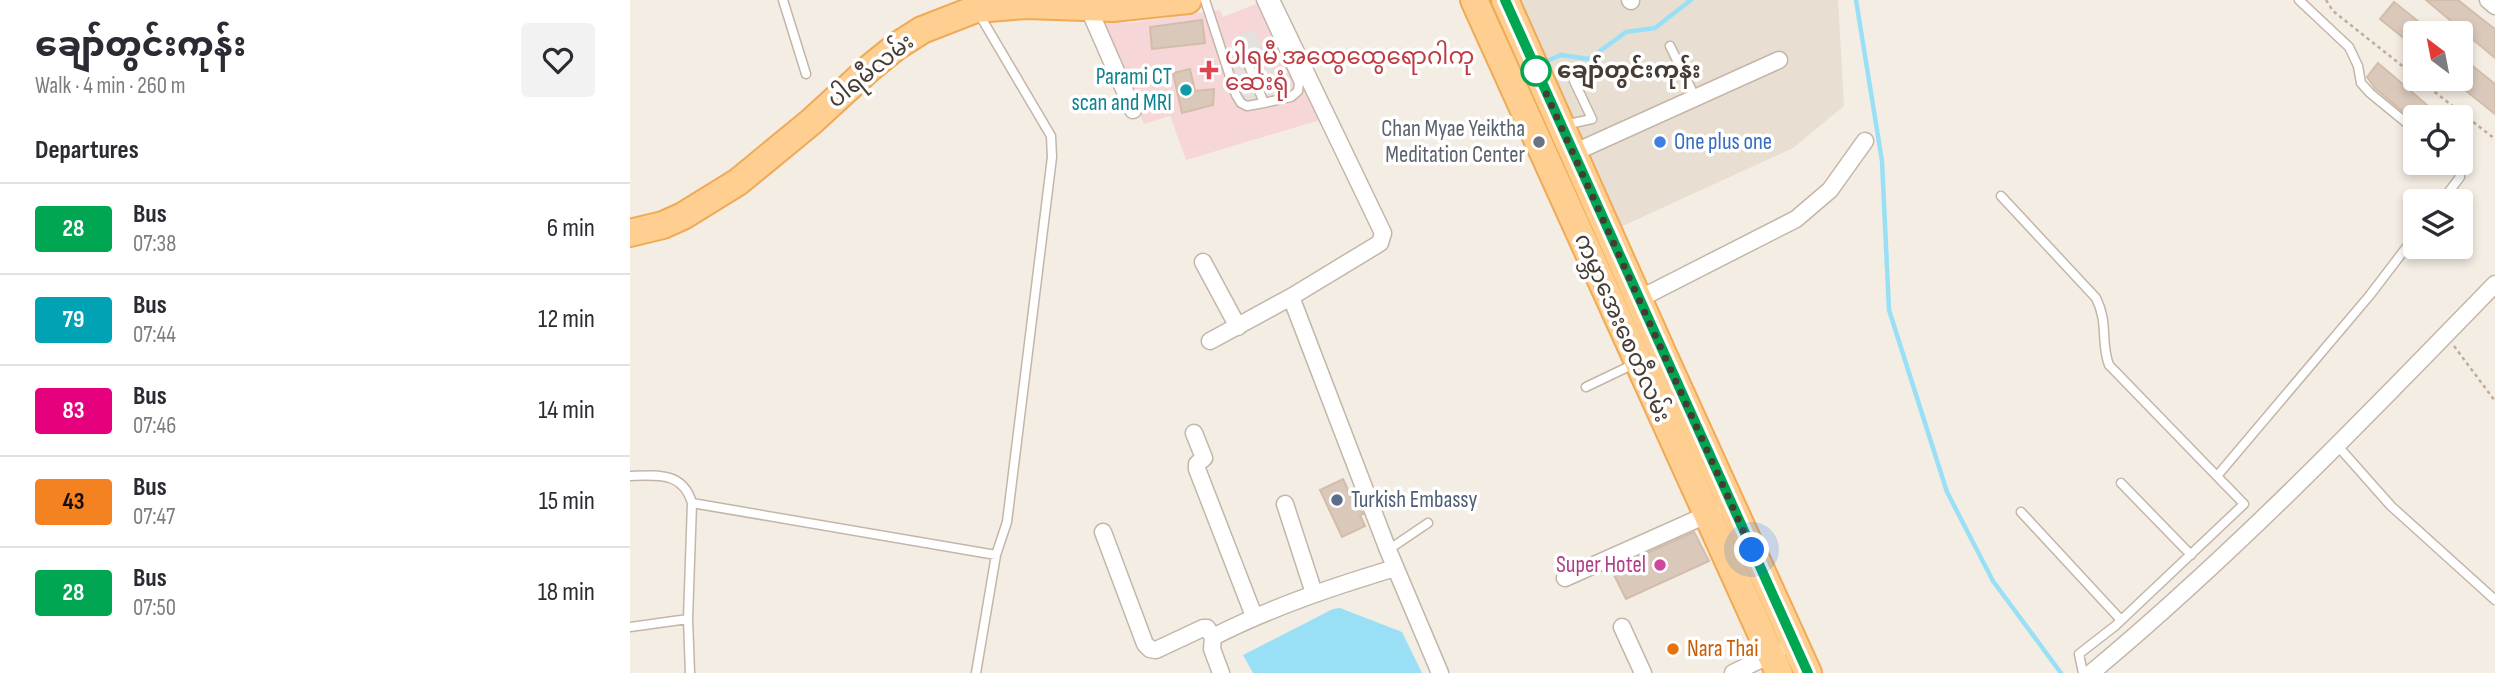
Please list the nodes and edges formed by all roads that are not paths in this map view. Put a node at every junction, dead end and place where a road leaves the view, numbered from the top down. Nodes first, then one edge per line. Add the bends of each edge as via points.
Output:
1 (783, 0) edge
2 (1188, 0) edge
3 (1205, 0) edge
4 (1261, 0) edge
5 (1271, 0) edge
6 (1505, 0) edge
7 (2299, 0) edge
8 (2488, 0) edge
9 (1484, 3) edge
10 (973, 4) edge
11 (2495, 6) edge
12 (1088, 7) junction
13 (1670, 46) dead end
14 (1243, 51) dead end
15 (1779, 60) dead end
16 (806, 74) dead end
17 (1574, 81) dead end
18 (1695, 97) junction
19 (1264, 103) junction
20 (1133, 110) dead end
21 (2403, 120) edge
22 (1560, 125) junction
23 (1865, 141) dead end
24 (1573, 153) junction
25 (1548, 165) junction
26 (2001, 196) dead end
27 (630, 233) edge
28 (2403, 252) edge
29 (1203, 261) dead end
30 (2495, 284) edge
31 (1291, 297) junction
32 (1639, 299) junction
33 (1238, 327) junction
34 (1210, 341) dead end
35 (1663, 354) junction
36 (1637, 363) junction
37 (1586, 387) dead end
38 (1194, 433) dead end
39 (2336, 444) junction
40 (630, 476) edge
41 (2217, 476) junction
42 (2121, 483) dead end
43 (692, 503) junction
44 (1285, 504) dead end
45 (1731, 504) junction
46 (2021, 512) dead end
47 (1707, 515) junction
48 (1428, 523) dead end
49 (1103, 532) dead end
50 (1388, 551) junction
51 (996, 555) junction
52 (2191, 555) junction
53 (1395, 568) junction
54 (1565, 578) dead end
55 (1314, 593) junction
56 (2495, 600) edge
57 (1254, 616) junction
58 (688, 619) junction
59 (2121, 620) junction
60 (630, 626) edge
61 (1622, 627) dead end
62 (1213, 637) junction
63 (1794, 641) junction
64 (1775, 664) edge
65 (690, 673) edge
66 (976, 673) edge
67 (1221, 673) edge
68 (1440, 673) edge
69 (1643, 673) edge
70 (1733, 673) edge
71 (1808, 673) edge
72 (2083, 673) edge
73 (2091, 673) edge

1 - 16 lane
2 - 12 main road, ပါရမီလမ်း
3 - 19 lane via 1236,95 1247,106
4 - 19 lane via 1299,83 1291,97
5 - 31 street via 1383,233 1380,243
6 - 22 main road
7 - 21 lane via 2349,47 2361,83
8 - 11 street
9 - 25 main road, ကမ္ဘာအေးစေတီလမ်း
10 - 12 main road, ပါရမီလမ်း
10 - 27 main road, ပါရမီလမ်း via 897,46 738,182 683,216
10 - 51 lane via 1051,136 1052,157 1007,522
12 - 20 street
13 - 18 lane
14 - 19 lane
15 - 18 street
17 - 22 lane via 1592,119
18 - 24 street
22 - 24 main road
23 - 32 street via 1830,190 1796,219
24 - 25 lane
24 - 32 main road
25 - 36 main road, ကမ္ဘာအေးစေတီလမ်း
26 - 41 lane via 2096,298 2103,311 2109,365
28 - 41 lane
29 - 33 street
30 - 39 street
31 - 33 street
31 - 50 street
32 - 35 main road
33 - 34 street
35 - 36 lane
35 - 45 main road
36 - 37 lane
36 - 47 main road, ကမ္ဘာအေးစေတီလမ်း
38 - 57 street via 1204,458 1197,469
39 - 56 lane via 2391,506
39 - 73 street via 2169,607
40 - 43 lane via 678,481 688,489
41 - 52 lane via 2244,504
42 - 52 lane
43 - 51 lane
43 - 58 lane
44 - 55 street
45 - 47 street
45 - 63 main road
46 - 59 lane
47 - 54 street
47 - 64 main road, ကမ္ဘာအေးစေတီလမ်း
48 - 50 lane
49 - 62 street via 1150,649 1157,650 1203,628
50 - 53 street
51 - 66 lane
52 - 59 lane
53 - 55 street
53 - 68 street
55 - 57 street
57 - 62 street
58 - 60 lane
58 - 65 lane
59 - 72 lane via 2078,654
61 - 69 street
62 - 67 street via 1212,649
63 - 64 street
63 - 71 main road
64 - 70 street

